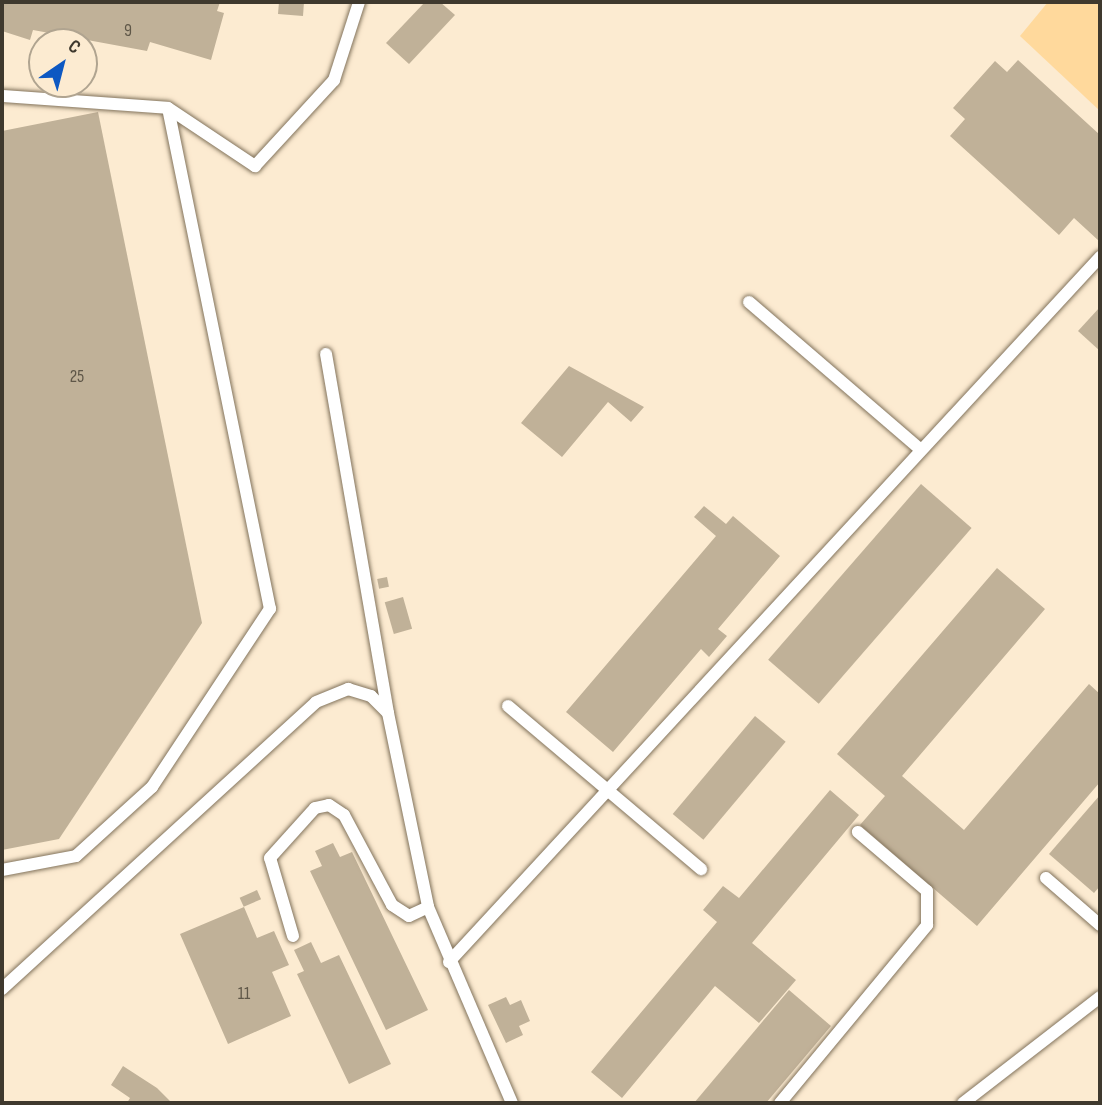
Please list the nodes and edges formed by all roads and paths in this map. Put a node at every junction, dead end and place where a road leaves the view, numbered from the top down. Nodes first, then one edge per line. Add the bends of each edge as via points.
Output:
1 (359, 2) edge
2 (2, 96) edge
3 (168, 108) junction
4 (1100, 257) edge
5 (749, 302) dead end
6 (326, 354) dead end
7 (919, 448) junction
8 (508, 706) dead end
9 (388, 713) junction
10 (610, 792) junction
11 (858, 832) dead end
12 (701, 869) dead end
13 (2, 870) edge
14 (1046, 878) dead end
15 (428, 907) junction
16 (1100, 925) edge
17 (293, 936) dead end
18 (449, 962) junction
19 (2, 989) edge
20 (1100, 997) edge
21 (512, 1103) edge
22 (780, 1103) edge
23 (963, 1103) edge

1 - 3 lane via 334,80 255,166
2 - 3 lane
3 - 13 lane via 270,609 152,787 76,856
4 - 7 lane
5 - 7 lane
6 - 9 lane
7 - 10 lane
8 - 10 lane
9 - 15 lane
9 - 19 lane via 371,696 348,689 316,702
10 - 12 lane
10 - 18 lane
11 - 22 lane via 927,891 927,925
14 - 16 lane
15 - 17 lane via 409,916 392,905 344,815 329,805 315,808 270,859
15 - 18 lane
18 - 21 lane
20 - 23 lane

